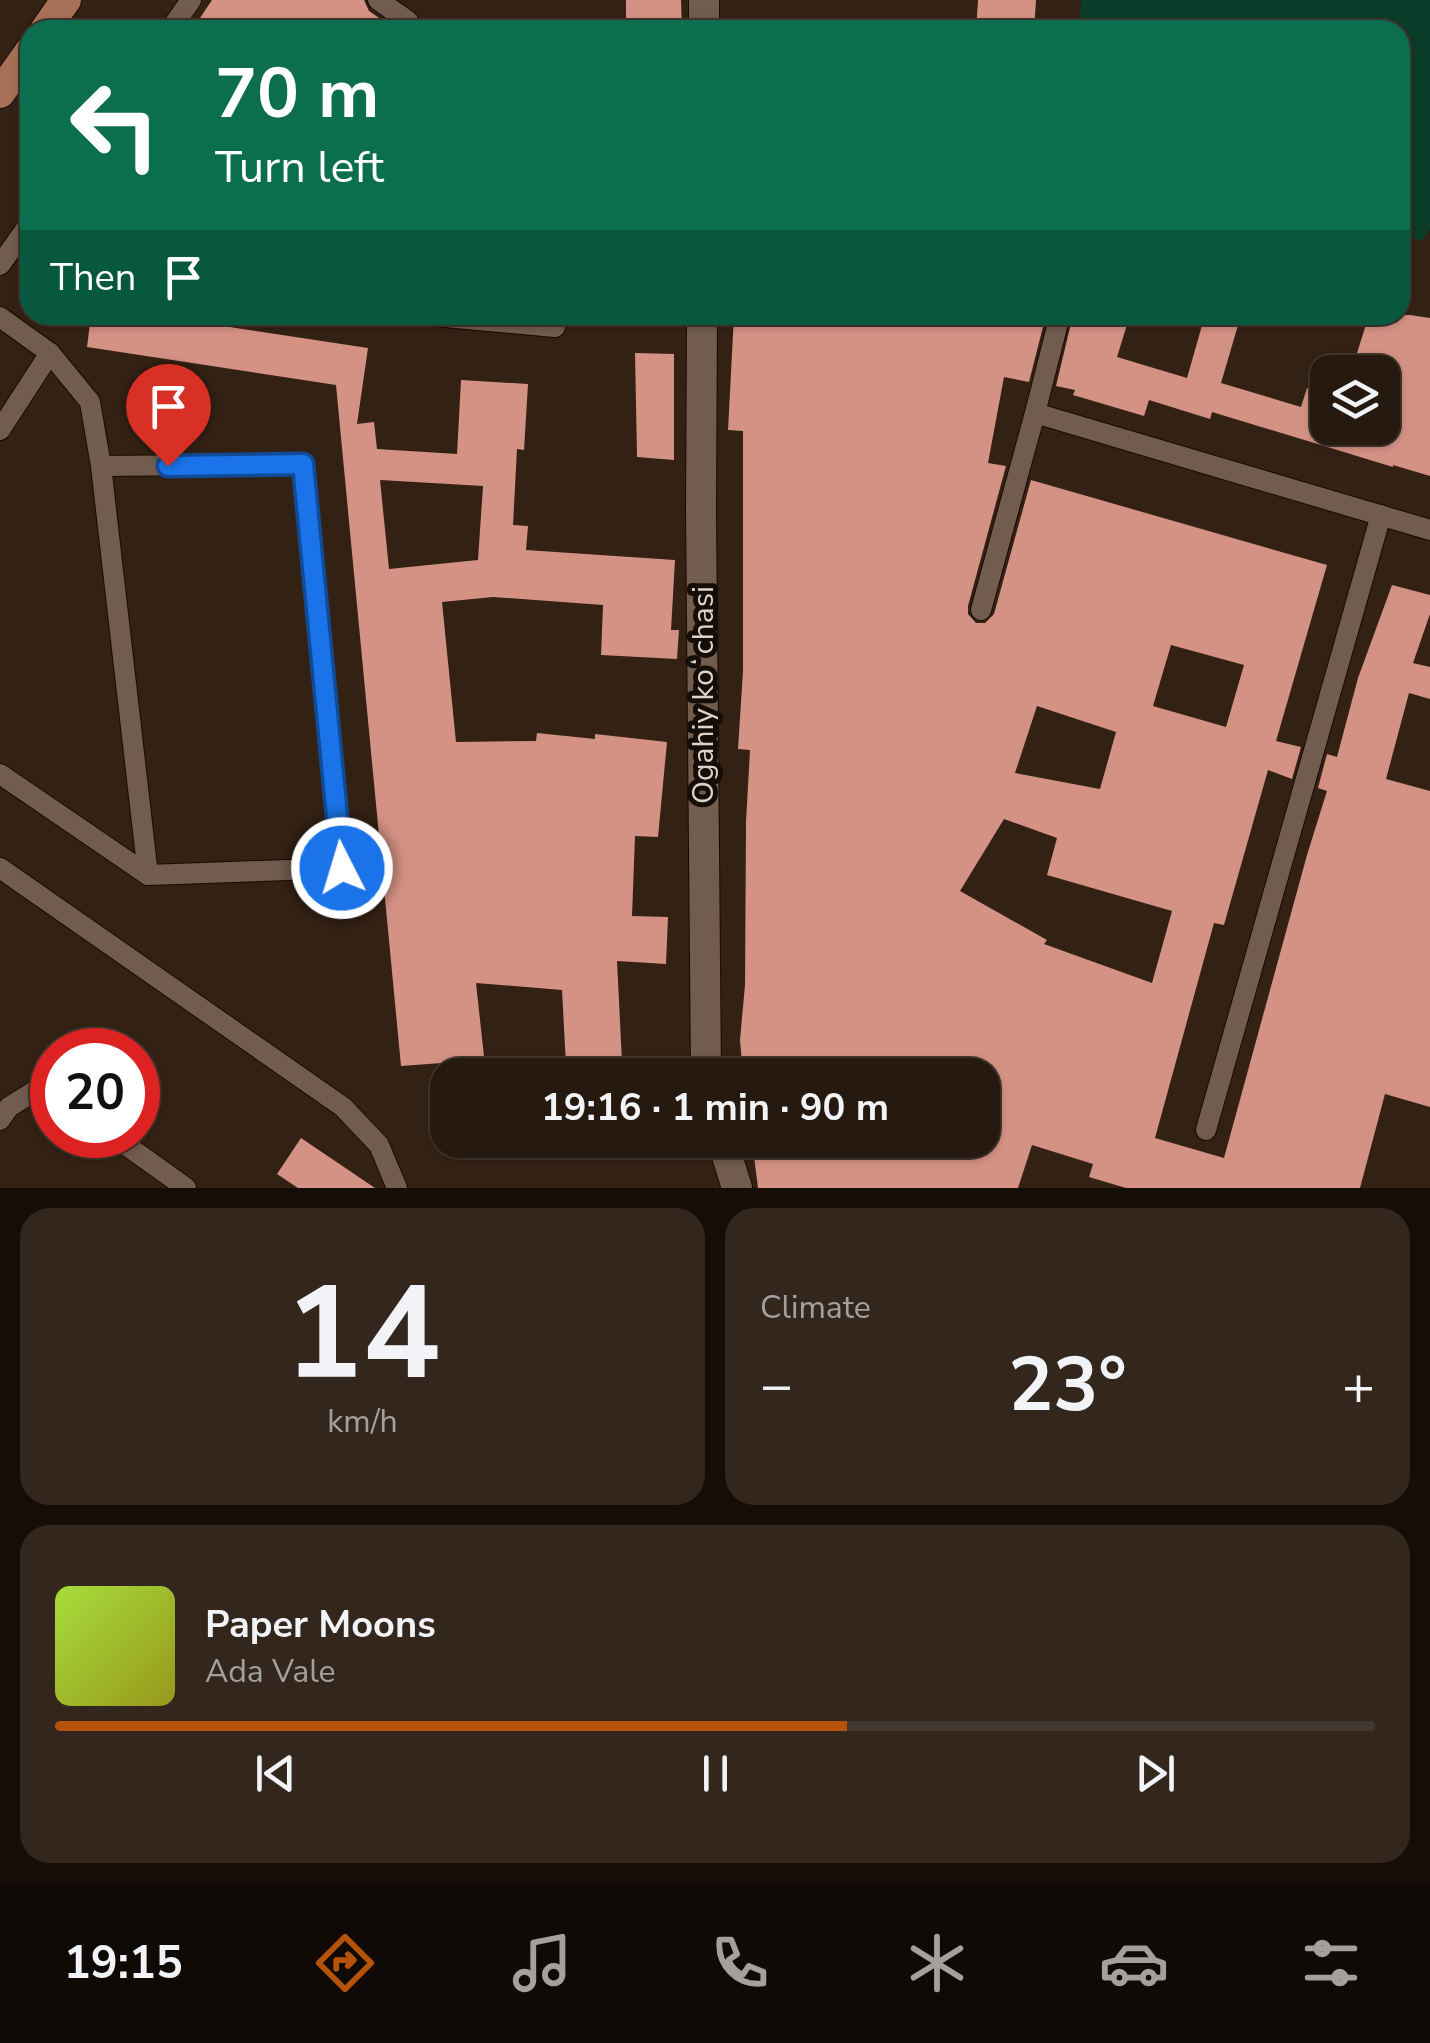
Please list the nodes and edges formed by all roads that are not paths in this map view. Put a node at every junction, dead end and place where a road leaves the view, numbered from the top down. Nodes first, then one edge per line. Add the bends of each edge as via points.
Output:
1 (378, 0) edge
2 (407, 20) edge
3 (20, 65) edge
4 (0, 94) edge
5 (0, 317) edge
6 (702, 325) edge
7 (1057, 325) edge
8 (50, 352) junction
9 (1035, 413) junction
10 (0, 430) edge
11 (101, 466) junction
12 (1382, 515) junction
13 (1430, 530) edge
14 (980, 610) dead end
15 (0, 774) edge
16 (0, 868) edge
17 (148, 875) junction
18 (706, 1058) edge
19 (30, 1095) edge
20 (0, 1120) edge
21 (1206, 1130) dead end
22 (144, 1158) edge
23 (727, 1158) edge
24 (186, 1188) edge
25 (397, 1188) edge
26 (736, 1188) edge

1 - 2 lane
3 - 4 main road
5 - 8 lane
6 - 18 street, Ogahiy koʻchasi
7 - 9 lane
8 - 10 lane
8 - 11 lane via 90,402
9 - 12 lane
9 - 14 lane
11 - 17 lane
11 - 17 lane via 303,464 342,868
12 - 13 lane
12 - 21 lane
15 - 17 lane
16 - 25 lane via 343,1108 379,1145
19 - 20 lane
22 - 24 lane
23 - 26 street

